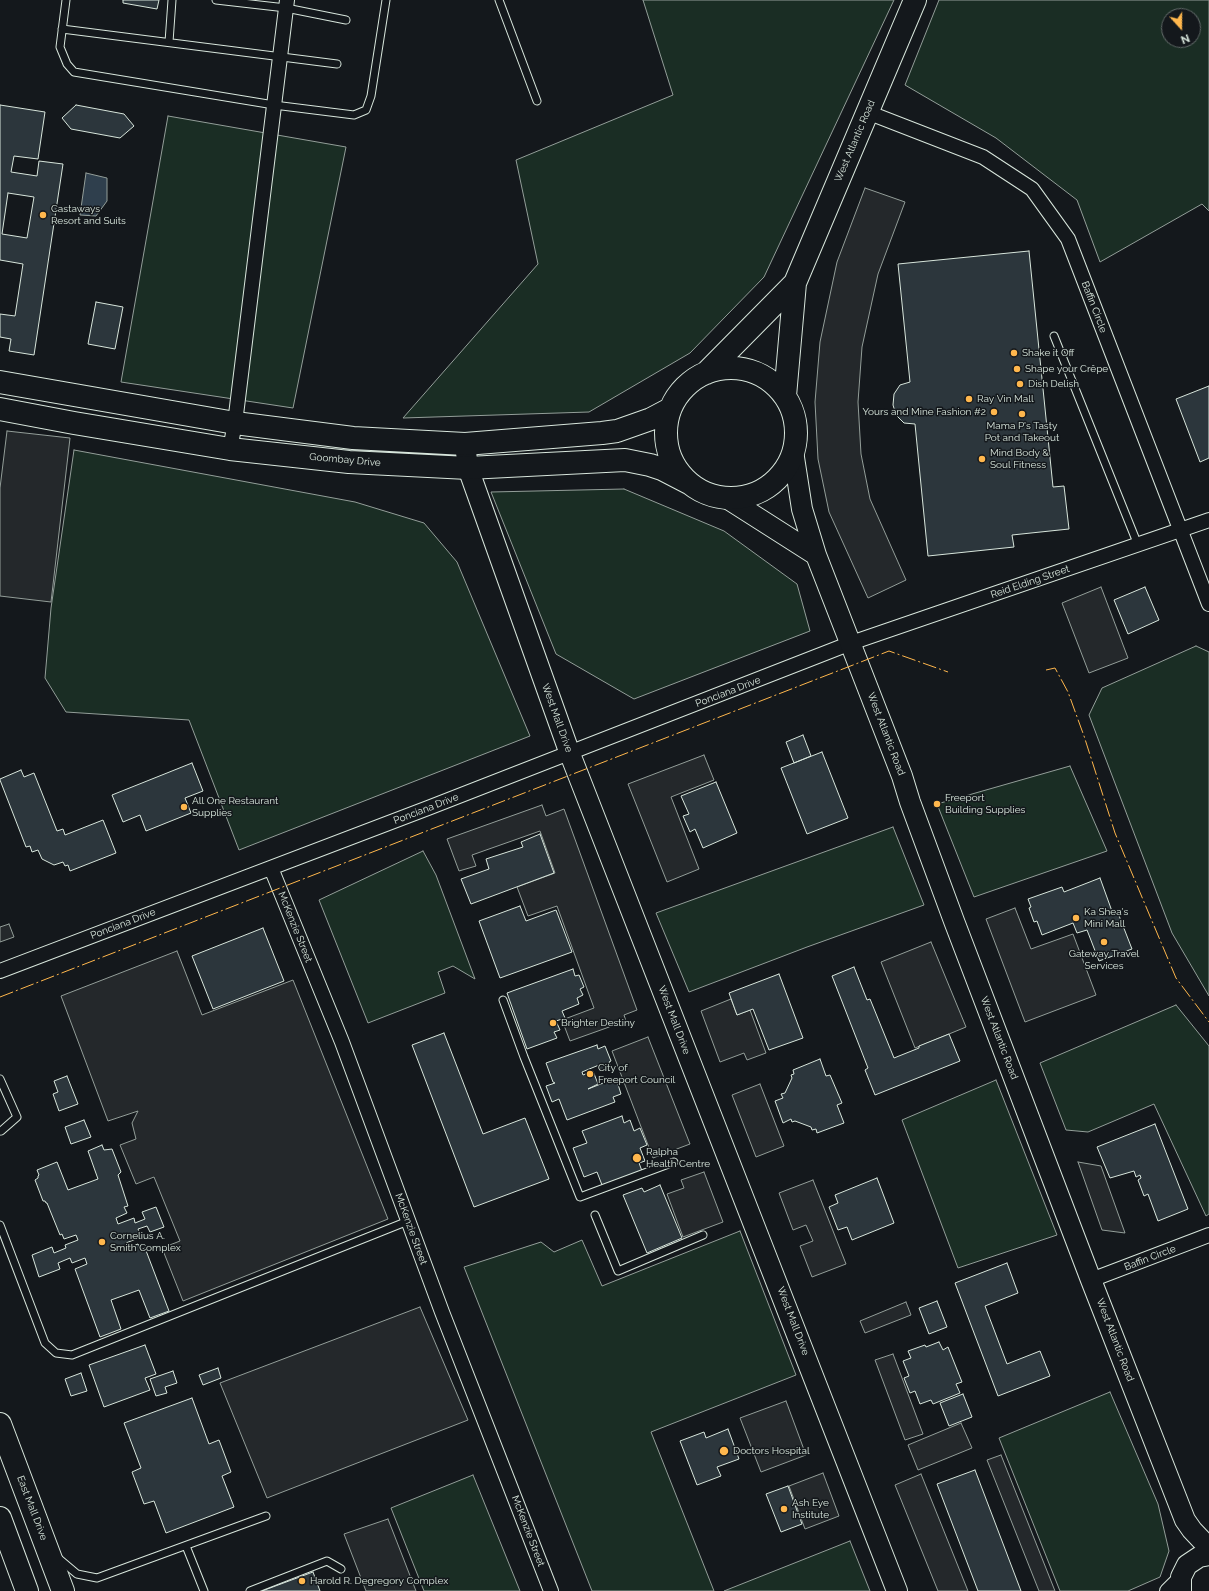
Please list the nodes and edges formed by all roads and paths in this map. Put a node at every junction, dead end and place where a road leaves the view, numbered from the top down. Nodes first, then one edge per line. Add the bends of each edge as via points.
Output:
1 (66, 0) edge
2 (172, 0) edge
3 (216, 0) edge
4 (386, 0) edge
5 (499, 0) edge
6 (915, 0) edge
7 (287, 4) edge
8 (346, 20) dead end
9 (62, 29) junction
10 (169, 42) junction
11 (280, 56) junction
12 (337, 64) dead end
13 (537, 101) dead end
14 (274, 105) junction
15 (866, 112) junction
16 (795, 283) junction
17 (1054, 336) dead end
18 (706, 372) junction
19 (0, 382) edge
20 (80, 396) junction
21 (785, 396) junction
22 (0, 409) edge
23 (670, 409) junction
24 (74, 423) junction
25 (235, 423) junction
26 (465, 444) junction
27 (230, 449) junction
28 (793, 451) junction
29 (468, 468) junction
30 (689, 482) junction
31 (725, 497) junction
32 (1209, 520) edge
33 (1181, 530) junction
34 (1138, 545) junction
35 (816, 555) junction
36 (1209, 604) edge
37 (850, 643) junction
38 (570, 754) junction
39 (270, 868) junction
40 (0, 971) edge
41 (503, 1000) dead end
42 (0, 1079) edge
43 (1, 1131) dead end
44 (674, 1162) dead end
45 (595, 1215) dead end
46 (408, 1220) junction
47 (0, 1226) edge
48 (703, 1235) dead end
49 (1209, 1235) edge
50 (8, 1246) junction
51 (0, 1249) edge
52 (1091, 1280) junction
53 (0, 1424) edge
54 (266, 1516) dead end
55 (0, 1518) edge
56 (1186, 1520) junction
57 (186, 1546) junction
58 (1209, 1548) edge
59 (48, 1550) junction
60 (1209, 1555) edge
61 (341, 1569) dead end
62 (1178, 1582) edge
63 (27, 1591) edge
64 (63, 1591) edge
65 (204, 1591) edge
66 (250, 1591) edge
67 (551, 1591) edge
68 (897, 1591) edge

1 - 9 lane
2 - 10 lane
3 - 7 lane
4 - 14 lane via 371,96 366,110 354,115
5 - 13 lane
6 - 15 main road, West Atlantic Road
7 - 8 lane
7 - 11 street
9 - 10 lane
9 - 14 lane via 60,47 67,64 74,72
10 - 11 lane
11 - 12 lane
11 - 14 street
14 - 25 street
15 - 16 main road, West Atlantic Road
15 - 33 street, Baffin Circle via 983,157 1032,189 1068,240
16 - 18 main road, West Atlantic Road
16 - 21 main road, West Atlantic Road
17 - 34 lane
18 - 21 main road via 727,368 750,370 770,380
18 - 23 main road via 690,381 678,394
19 - 20 main road
20 - 24 main road
20 - 25 main road
21 - 28 main road via 795,423
22 - 24 main road, Goombay Drive
23 - 26 main road via 617,431
23 - 30 main road via 665,429 667,449 675,468
24 - 27 main road, Goombay Drive
25 - 26 main road via 353,438
25 - 27 street
26 - 29 main road, West Mall Drive
27 - 29 main road, Goombay Drive via 348,462
28 - 31 main road via 785,468 774,481 754,493
28 - 35 main road, West Atlantic Road via 802,509
29 - 30 main road, Goombay Drive via 625,460 662,469
29 - 38 main road, West Mall Drive
30 - 31 main road via 706,493
31 - 35 main road
32 - 33 street, Reid Elding Street
33 - 34 street, Reid Elding Street
33 - 36 street, Baffin Circle
34 - 37 street, Reid Elding Street
35 - 37 main road, West Atlantic Road
37 - 38 street, Ponciana Drive
37 - 52 main road, West Atlantic Road
38 - 39 street, Ponciana Drive
38 - 68 main road, West Mall Drive
39 - 40 street, Ponciana Drive
39 - 46 street, McKenzie Street via 342,1042
41 - 44 lane via 580,1197
42 - 43 lane via 17,1117
45 - 48 lane via 618,1271
46 - 50 lane via 72,1355 56,1353 45,1343
46 - 67 street, McKenzie Street
47 - 50 lane
49 - 52 street, Baffin Circle
50 - 51 lane
52 - 56 main road, West Atlantic Road
53 - 59 main road, East Mall Drive
54 - 57 lane
55 - 63 main road
56 - 58 main road, West Atlantic Road
56 - 62 main road, West Atlantic Road via 1187,1545
57 - 59 lane via 97,1578 77,1574
57 - 65 lane
59 - 64 main road, East Mall Drive
60 - 62 main road, West Atlantic Road via 1192,1560
61 - 66 lane via 326,1561

